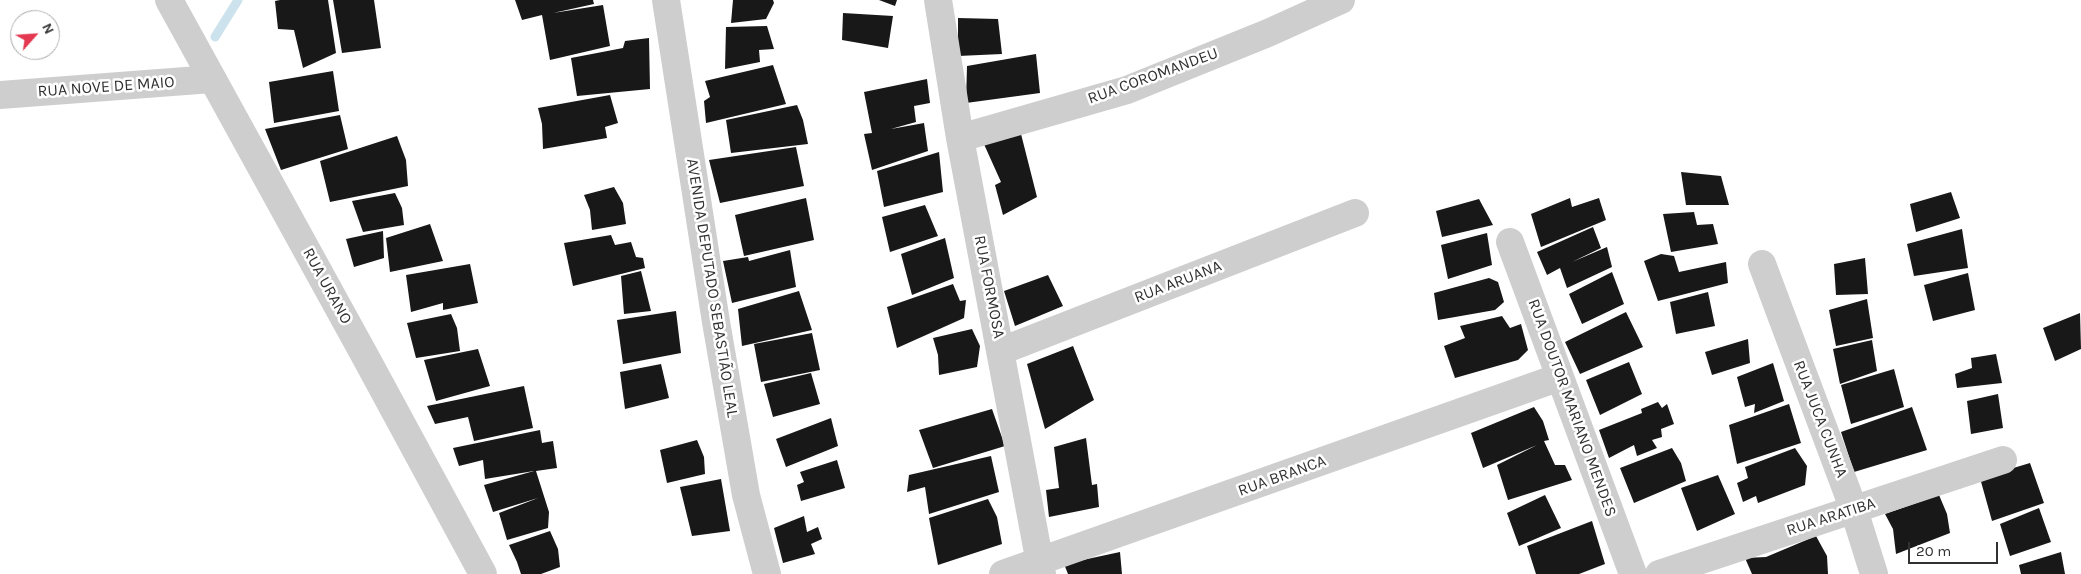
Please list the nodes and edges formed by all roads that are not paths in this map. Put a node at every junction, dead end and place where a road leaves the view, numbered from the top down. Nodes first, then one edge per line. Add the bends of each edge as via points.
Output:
1 (169, 0) edge
2 (666, 0) edge
3 (938, 0) edge
4 (1340, 0) edge
5 (212, 79) junction
6 (0, 95) edge
7 (960, 138) junction
8 (1355, 213) dead end
9 (1510, 242) dead end
10 (1762, 264) dead end
11 (1001, 351) junction
12 (1560, 377) junction
13 (2003, 460) dead end
14 (1854, 510) junction
15 (1041, 568) edge
16 (483, 574) edge
17 (767, 574) edge
18 (1003, 574) edge
19 (1634, 574) edge
20 (1659, 574) edge
21 (1874, 574) edge

1 - 5 street, RUA URANO
2 - 17 street, AVENIDA DEPUTADO SEBASTIÃO LEAL via 746,495
3 - 7 street, RUA FORMOSA
4 - 7 street, RUA COROMANDEU via 1127,90
5 - 6 street, RUA NOVE DE MAIO
5 - 16 street, RUA URANO
7 - 11 street, RUA FORMOSA
8 - 11 street, RUA ARUANA
9 - 12 street, RUA DOUTOR MARIANO MENDES
10 - 14 street, RUA JUCA CUNHA
11 - 15 street, RUA FORMOSA
12 - 15 street, RUA BRANCA
12 - 19 street, RUA DOUTOR MARIANO MENDES
13 - 14 street, RUA ARATIBA
14 - 20 street, RUA ARATIBA
14 - 21 street, RUA JUCA CUNHA
15 - 18 street, RUA BRANCA

